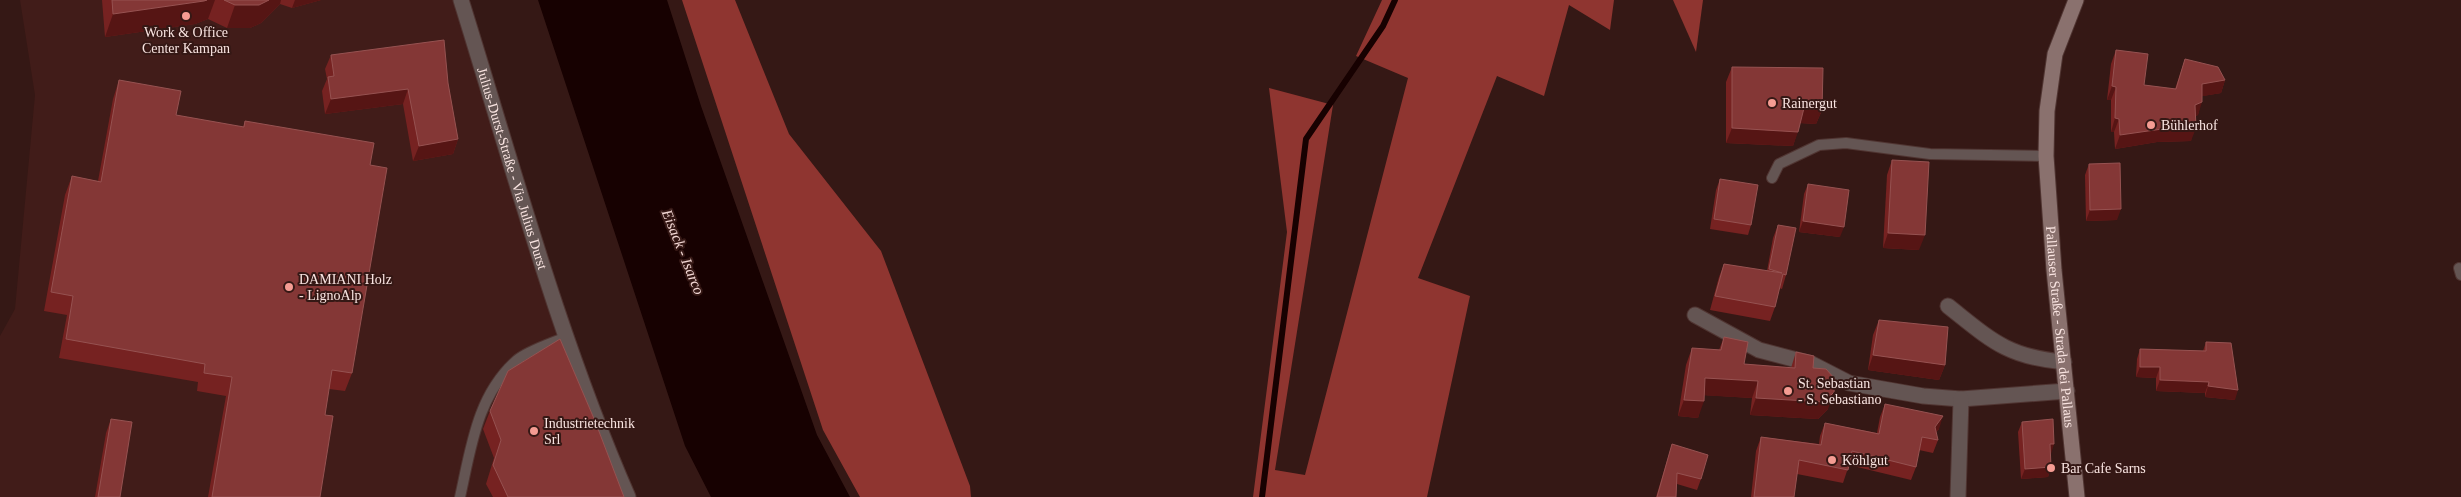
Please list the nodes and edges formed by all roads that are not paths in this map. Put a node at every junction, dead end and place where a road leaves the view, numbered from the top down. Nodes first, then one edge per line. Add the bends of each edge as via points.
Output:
1 (462, 0) edge
2 (2076, 0) edge
3 (2046, 156) junction
4 (1772, 178) dead end
5 (1948, 306) dead end
6 (1695, 315) dead end
7 (566, 337) junction
8 (2064, 362) junction
9 (2067, 391) junction
10 (1961, 399) junction
11 (460, 497) edge
12 (628, 497) edge
13 (1958, 497) edge
14 (2077, 497) edge

1 - 7 street, Julius-Durst-Straße - Via Julius Durst
2 - 3 street, Pallauser Straße - Strada dei Pallaus via 2055,54 2047,111
3 - 4 lane via 1930,154 1846,143 1819,145 1779,164
3 - 8 street, Pallauser Straße - Strada dei Pallaus
5 - 8 street via 1996,343 2021,356
6 - 10 street via 1759,350 1812,364 1849,383
7 - 11 lane via 518,359 489,392 475,430
7 - 12 street, Julius-Durst-Straße - Via Julius Durst via 603,440
8 - 9 street, Pallauser Straße - Strada dei Pallaus
9 - 10 street
9 - 14 street, Pallauser Straße - Strada dei Pallaus
10 - 13 street

